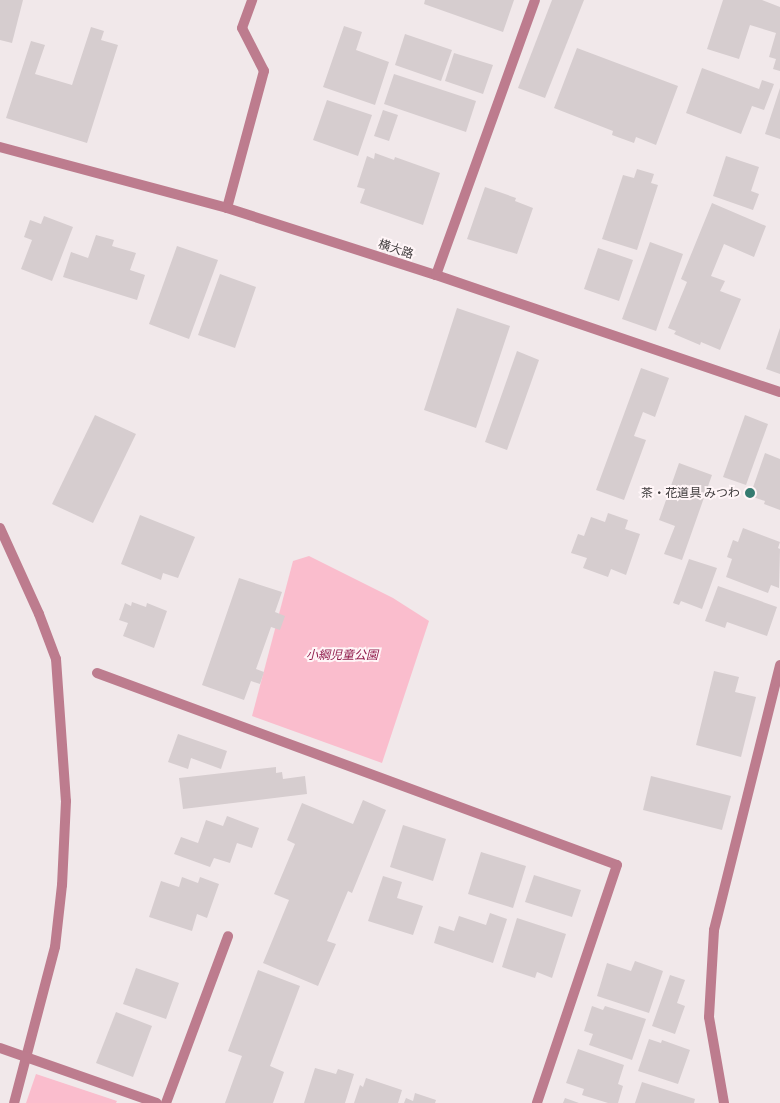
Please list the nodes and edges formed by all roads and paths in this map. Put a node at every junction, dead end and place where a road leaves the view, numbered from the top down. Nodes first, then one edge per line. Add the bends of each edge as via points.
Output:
1 (252, 0) edge
2 (535, 0) edge
3 (0, 146) edge
4 (228, 208) junction
5 (436, 274) junction
6 (780, 392) edge
7 (0, 528) edge
8 (780, 665) edge
9 (97, 673) dead end
10 (228, 936) dead end
11 (3, 1049) edge
12 (27, 1059) junction
13 (14, 1103) edge
14 (157, 1103) edge
15 (166, 1103) edge
16 (537, 1103) edge
17 (724, 1103) edge

1 - 4 street via 242,28 264,71
2 - 5 street
3 - 4 street, 横大路
4 - 5 street, 横大路
5 - 6 street, 横大路
7 - 12 street via 56,659 66,801 55,947
8 - 17 street via 714,930 709,1017
9 - 16 street via 617,865
10 - 15 street
11 - 12 street
12 - 13 street
12 - 14 street

